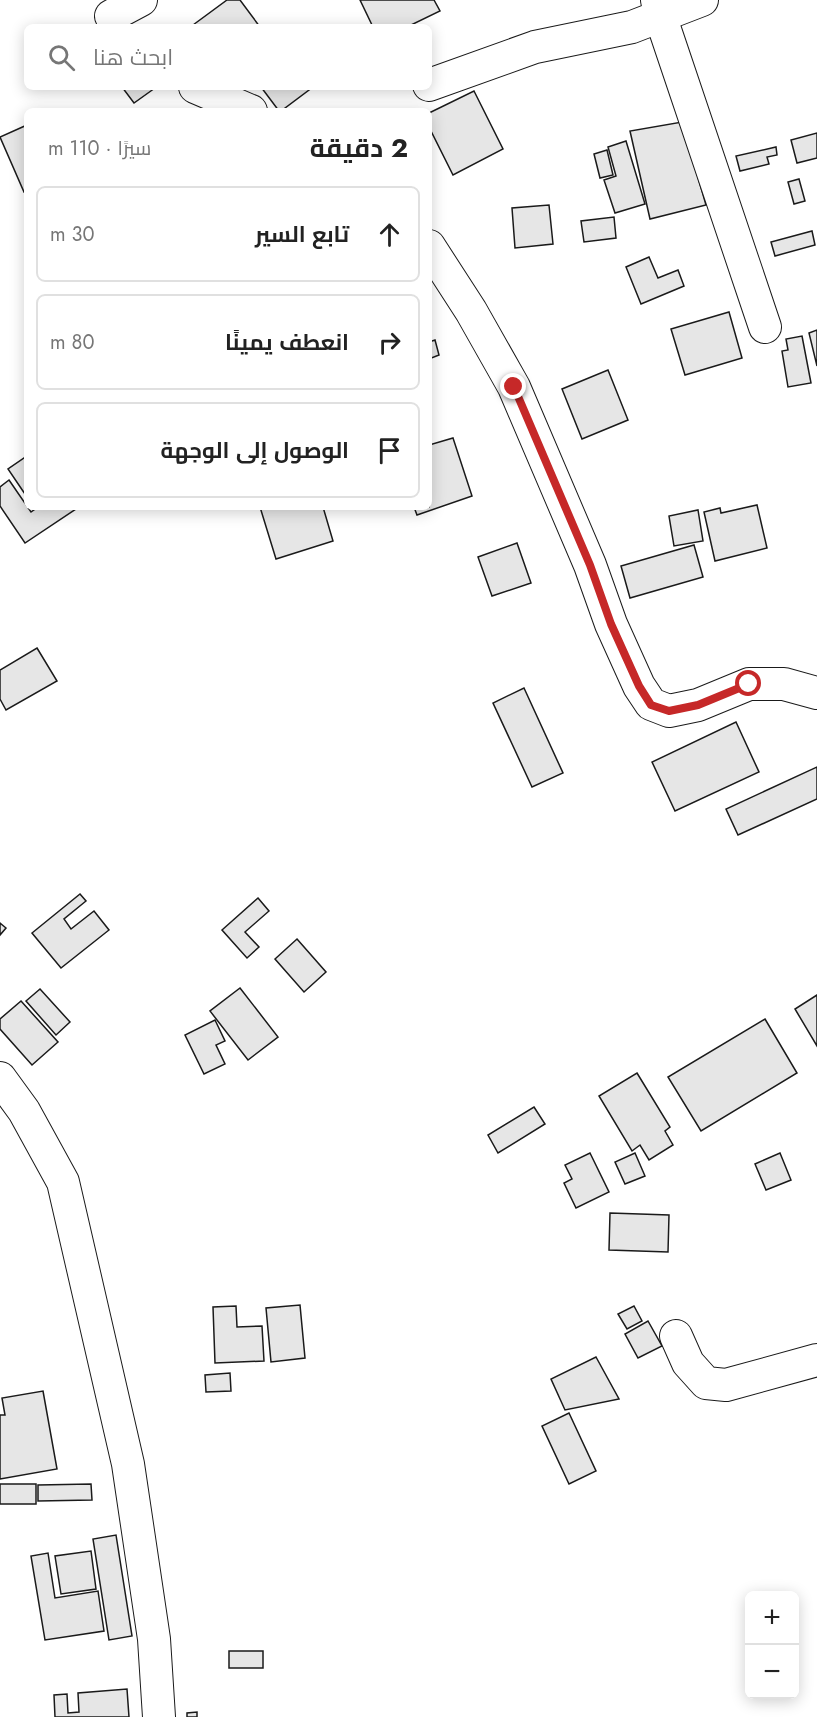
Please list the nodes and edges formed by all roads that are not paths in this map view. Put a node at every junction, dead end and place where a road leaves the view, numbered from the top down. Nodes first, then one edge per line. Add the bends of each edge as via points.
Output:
1 (141, 0) edge
2 (702, 0) edge
3 (658, 7) edge
4 (110, 14) edge
5 (432, 83) edge
6 (202, 90) edge
7 (244, 108) edge
8 (432, 251) edge
9 (765, 327) dead end
10 (817, 693) edge
11 (0, 1078) edge
12 (676, 1336) dead end
13 (817, 1360) edge
14 (159, 1717) edge

1 - 4 street
2 - 3 street
3 - 5 street via 632,27 535,47
3 - 9 street
6 - 7 street
8 - 10 street via 514,387 611,624 651,705 669,711 698,705 749,684 784,684
11 - 14 street via 24,1111 63,1182 128,1464 154,1639
12 - 13 street via 688,1363 706,1383 726,1384

